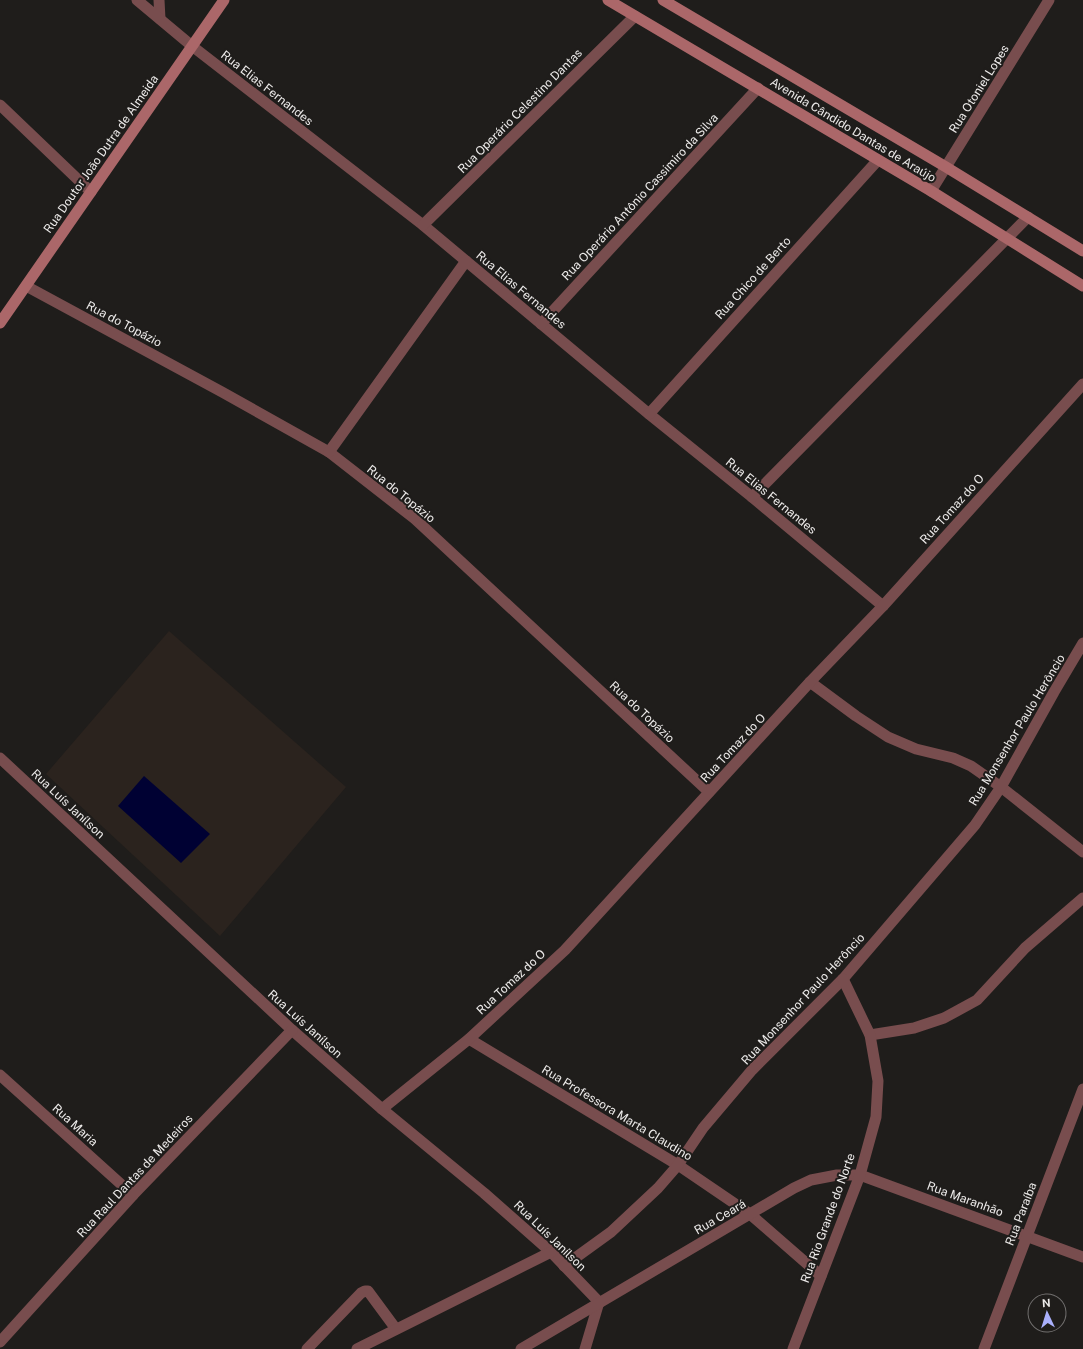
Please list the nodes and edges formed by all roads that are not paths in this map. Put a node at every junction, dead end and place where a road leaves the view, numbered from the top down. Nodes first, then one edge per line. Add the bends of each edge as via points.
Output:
1 (137, 0) edge
2 (160, 0) edge
3 (224, 0) edge
4 (608, 0) edge
5 (663, 0) edge
6 (1049, 0) edge
7 (635, 16) junction
8 (160, 19) junction
9 (192, 46) junction
10 (758, 88) junction
11 (0, 105) edge
12 (878, 160) junction
13 (946, 167) junction
14 (91, 192) junction
15 (931, 192) junction
16 (1028, 217) junction
17 (423, 225) junction
18 (1007, 238) junction
19 (1083, 251) edge
20 (466, 261) junction
21 (26, 286) junction
22 (1083, 286) edge
23 (0, 323) edge
24 (541, 324) junction
25 (1083, 384) edge
26 (648, 414) junction
27 (328, 452) junction
28 (752, 497) junction
29 (883, 606) junction
30 (1083, 644) edge
31 (810, 682) junction
32 (0, 758) edge
33 (1001, 787) junction
34 (710, 792) junction
35 (1083, 852) edge
36 (1083, 898) edge
37 (843, 979) junction
38 (292, 1030) junction
39 (870, 1035) junction
40 (469, 1039) junction
41 (0, 1074) edge
42 (1083, 1089) edge
43 (382, 1108) junction
44 (678, 1164) junction
45 (860, 1174) junction
46 (133, 1195) junction
47 (750, 1214) junction
48 (1026, 1236) junction
49 (551, 1252) junction
50 (1083, 1257) edge
51 (564, 1266) junction
52 (821, 1276) junction
53 (599, 1302) junction
54 (396, 1329) junction
55 (0, 1342) edge
56 (307, 1349) edge
57 (357, 1349) edge
58 (520, 1349) edge
59 (585, 1349) edge
60 (793, 1349) edge
61 (984, 1349) edge

1 - 8 street, Rua Elias Fernandes
2 - 8 street
3 - 9 main road, Rua Doutor João Dutra de Almeida
4 - 7 main road, Avenida Cândido Dantas de Araújo
5 - 13 main road, Avenida Cândido Dantas de Araújo
6 - 13 street, Rua Otoniel Lopes
7 - 10 main road, Avenida Cândido Dantas de Araújo
7 - 17 street, Rua Operário Celestino Dantas
8 - 9 street, Rua Elias Fernandes
9 - 14 main road, Rua Doutor João Dutra de Almeida
9 - 17 street, Rua Elias Fernandes
10 - 12 main road, Avenida Cândido Dantas de Araújo
10 - 24 street, Rua Operário Antônio Cassimiro da Silva
11 - 14 street
12 - 15 main road, Avenida Cândido Dantas de Araújo
12 - 26 street, Rua Chico de Berto
13 - 15 street, Rua Otoniel Lopes
13 - 16 main road, Avenida Cândido Dantas de Araújo
14 - 21 main road, Rua Doutor João Dutra de Almeida
15 - 18 main road, Avenida Cândido Dantas de Araújo
16 - 18 street
16 - 19 main road, Avenida Cândido Dantas de Araújo
17 - 20 street, Rua Elias Fernandes
18 - 22 main road, Avenida Cândido Dantas de Araújo
18 - 28 street
20 - 24 street, Rua Elias Fernandes
20 - 27 street
21 - 23 main road, Rua Doutor João Dutra de Almeida
21 - 27 street, Rua do Topázio
24 - 26 street, Rua Elias Fernandes
25 - 29 street, Rua Tomaz do O
26 - 28 street, Rua Elias Fernandes
27 - 34 street, Rua do Topázio via 415,519
28 - 29 street, Rua Elias Fernandes
29 - 31 street, Rua Tomaz do O
30 - 33 street, Rua Monsenhor Paulo Herôncio
31 - 33 street via 888,736 916,749 959,760
31 - 34 street, Rua Tomaz do O
32 - 38 street, Rua Luís Janílson
33 - 35 street
33 - 37 street, Rua Monsenhor Paulo Herôncio via 975,825
34 - 40 street, Rua Tomaz do O via 565,950
36 - 39 street via 1026,948 977,1000 944,1018 914,1028
37 - 39 street, Rua Rio Grande do Norte
37 - 44 street, Rua Monsenhor Paulo Herôncio via 752,1070 703,1128
38 - 43 street, Rua Luís Janílson
38 - 46 street, Rua Raul Dantas de Medeiros
39 - 45 street, Rua Rio Grande do Norte via 878,1081 876,1117
40 - 43 street, Rua Tomaz do O
40 - 44 street, Rua Professora Marta Claudino
41 - 46 street, Rua Maria
42 - 48 street, Rua Paraíba
43 - 49 street, Rua Luís Janílson
44 - 47 street, Rua Professora Marta Claudino
44 - 51 street, Rua Monsenhor Paulo Herôncio via 658,1188 611,1232
45 - 47 street, Rua Ceará via 811,1180
45 - 48 street, Rua Maranhão
45 - 52 street, Rua Rio Grande do Norte
46 - 55 street, Rua Raul Dantas de Medeiros
47 - 52 street, Rua Professora Marta Claudino
47 - 53 street, Rua Ceará
48 - 50 street, Rua Maranhão
48 - 61 street, Rua Paraíba
49 - 51 street, Rua Luís Janílson
49 - 54 street
51 - 53 street, Rua Luís Janílson
52 - 60 street, Rua Rio Grande do Norte
53 - 58 street, Rua Ceará
53 - 59 street
54 - 56 street via 365,1290
54 - 57 street

